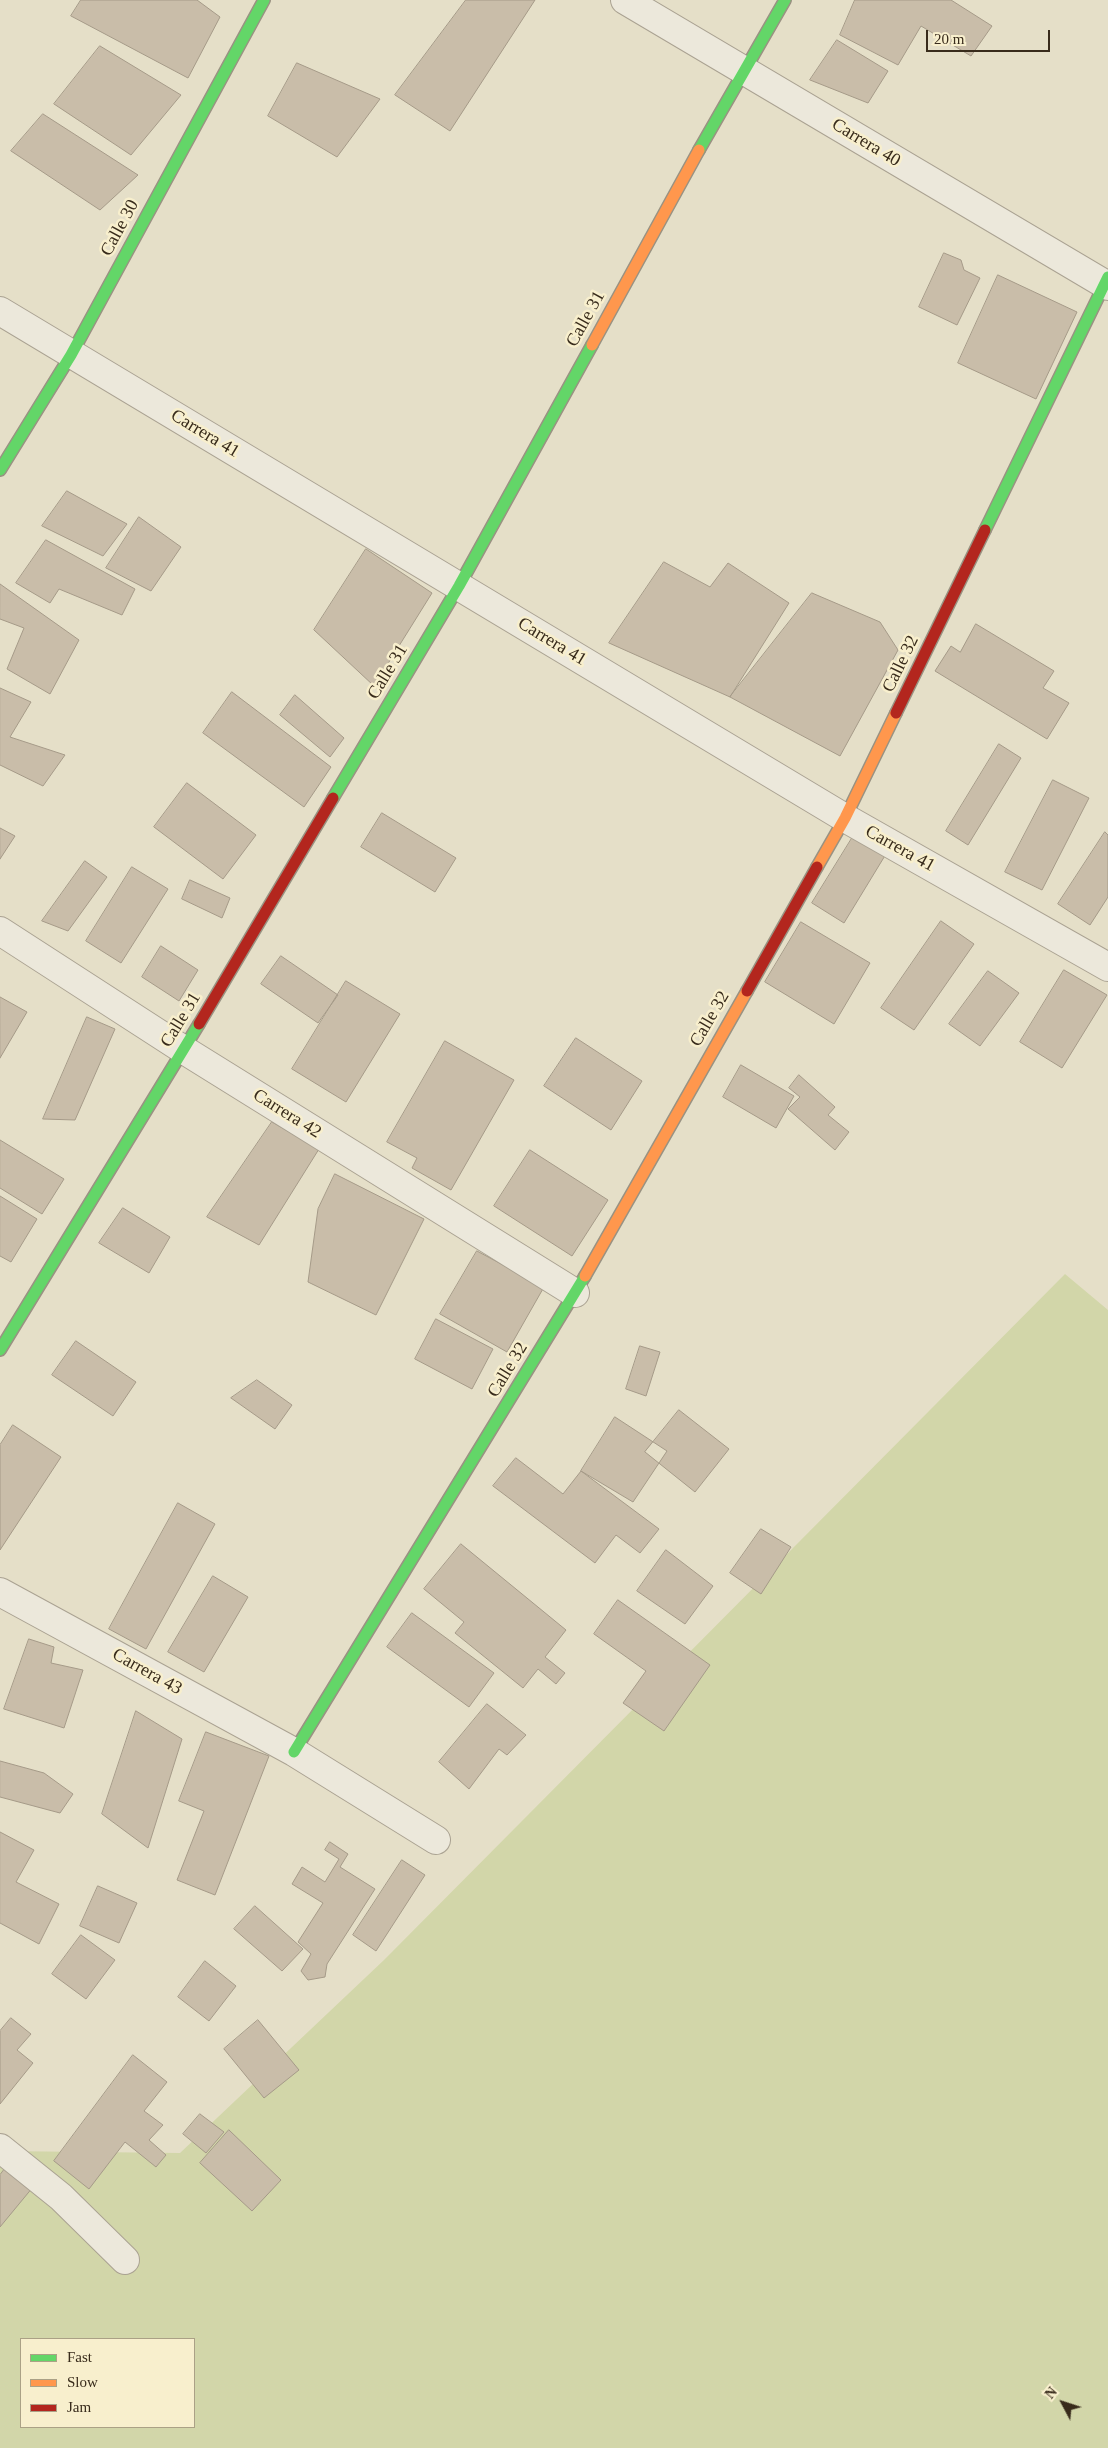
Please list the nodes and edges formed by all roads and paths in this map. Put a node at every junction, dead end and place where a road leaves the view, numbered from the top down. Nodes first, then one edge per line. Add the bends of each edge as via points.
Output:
1 (264, 0) edge
2 (625, 0) edge
3 (785, 0) edge
4 (742, 70) junction
5 (1107, 282) edge
6 (0, 311) edge
7 (71, 355) junction
8 (0, 470) edge
9 (459, 586) junction
10 (846, 818) junction
11 (0, 932) edge
12 (1108, 967) edge
13 (184, 1050) junction
14 (575, 1293) junction
15 (0, 1350) edge
16 (0, 1592) edge
17 (294, 1752) junction
18 (436, 1840) dead end
19 (0, 2148) edge
20 (125, 2260) dead end

1 - 7 street, Calle 30
2 - 4 street, Carrera 40
3 - 4 street, Calle 31
4 - 5 street, Carrera 40
4 - 9 street, Calle 31
5 - 10 street, Calle 32
6 - 7 street, Carrera 41
7 - 8 street, Calle 30
7 - 9 street, Carrera 41
9 - 10 street, Carrera 41
9 - 13 street, Calle 31
10 - 12 street, Carrera 41
10 - 14 street, Calle 32
11 - 13 street, Carrera 42
13 - 14 street, Carrera 42
13 - 15 street, Calle 31
14 - 17 street, Calle 32
16 - 17 street, Carrera 43
17 - 18 street, Carrera 43
19 - 20 street via 61,2196

